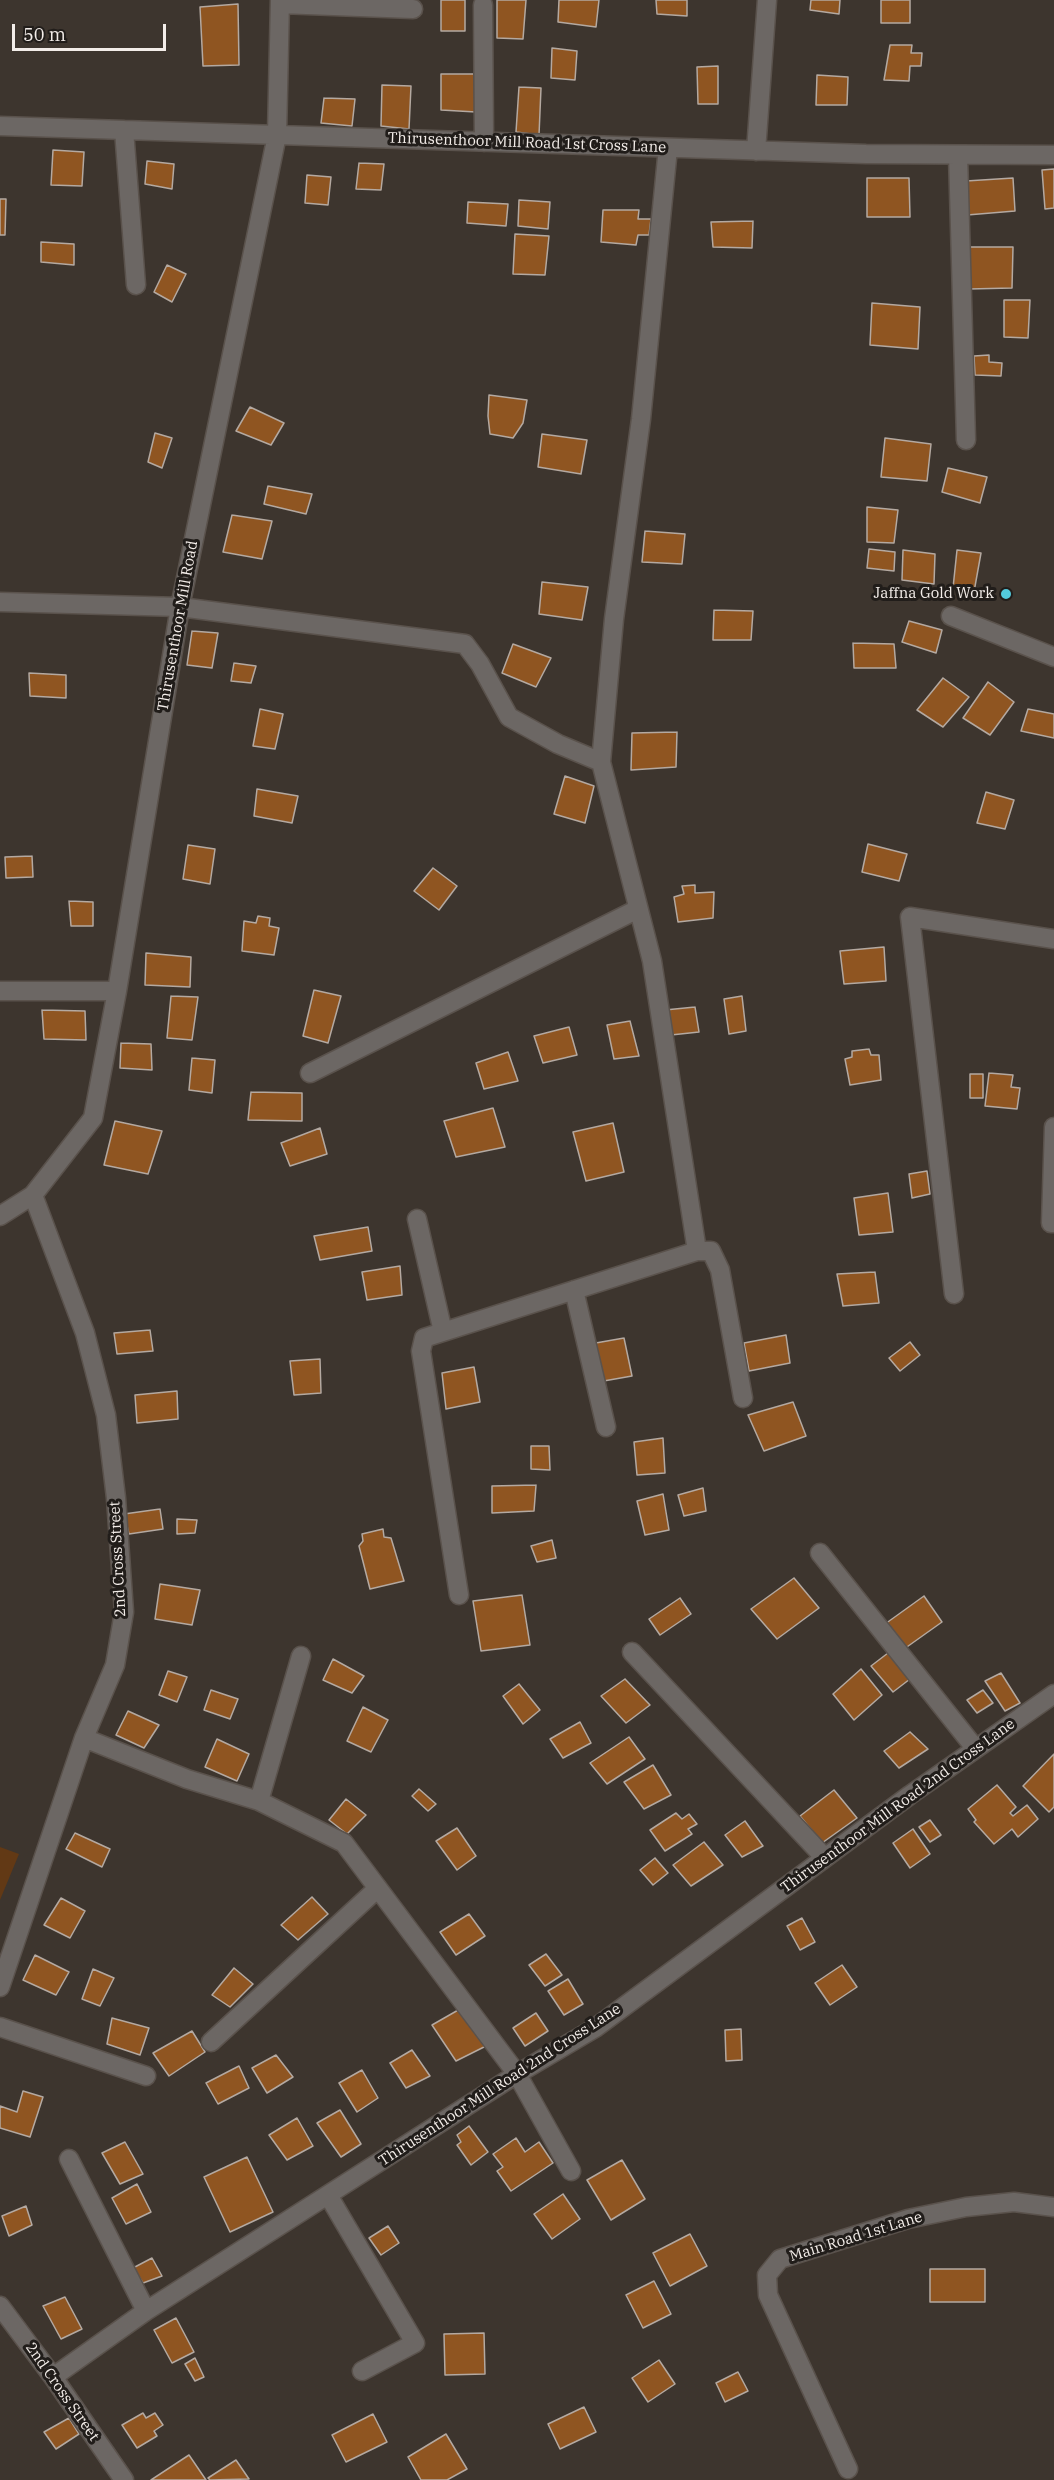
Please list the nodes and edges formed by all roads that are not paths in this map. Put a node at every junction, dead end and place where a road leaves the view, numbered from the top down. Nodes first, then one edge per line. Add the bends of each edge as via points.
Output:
1 (767, 0) edge
2 (280, 2) edge
3 (483, 5) dead end
4 (413, 9) dead end
5 (0, 126) edge
6 (124, 130) junction
7 (277, 135) junction
8 (484, 142) junction
9 (668, 148) junction
10 (756, 151) junction
11 (958, 155) junction
12 (1054, 155) edge
13 (136, 285) dead end
14 (966, 440) dead end
15 (0, 602) edge
16 (180, 607) junction
17 (951, 616) dead end
18 (1054, 657) edge
19 (601, 762) junction
20 (638, 909) junction
21 (1054, 939) edge
22 (0, 991) edge
23 (117, 991) junction
24 (310, 1073) dead end
25 (1054, 1127) edge
26 (33, 1195) junction
27 (0, 1216) edge
28 (417, 1219) dead end
29 (1054, 1223) edge
30 (698, 1251) junction
31 (574, 1290) junction
32 (954, 1294) dead end
33 (443, 1332) junction
34 (744, 1398) dead end
35 (606, 1427) dead end
36 (820, 1553) dead end
37 (459, 1595) dead end
38 (632, 1652) dead end
39 (301, 1656) dead end
40 (1054, 1694) edge
41 (84, 1738) junction
42 (975, 1748) junction
43 (260, 1801) junction
44 (825, 1857) junction
45 (378, 1888) junction
46 (0, 1987) edge
47 (0, 2027) edge
48 (211, 2042) dead end
49 (517, 2074) junction
50 (146, 2076) dead end
51 (69, 2159) dead end
52 (571, 2171) dead end
53 (328, 2195) junction
54 (1054, 2208) edge
55 (0, 2307) edge
56 (146, 2311) junction
57 (362, 2371) dead end
58 (53, 2377) junction
59 (848, 2469) dead end
60 (124, 2480) edge

1 - 10 street
2 - 4 street
2 - 7 street, Thirusenthoor Mill Road
3 - 8 street
5 - 6 street, Thirusenthoor Mill Road 1st Cross Lane
6 - 7 street, Thirusenthoor Mill Road 1st Cross Lane
6 - 13 street
7 - 8 street, Thirusenthoor Mill Road 1st Cross Lane
7 - 16 street, Thirusenthoor Mill Road
8 - 9 street, Thirusenthoor Mill Road 1st Cross Lane
9 - 10 street, Thirusenthoor Mill Road 1st Cross Lane
9 - 19 street
10 - 11 street, Thirusenthoor Mill Road 1st Cross Lane
11 - 12 street, Thirusenthoor Mill Road 1st Cross Lane
11 - 14 street
15 - 16 street
16 - 19 street via 465,644 509,717
16 - 23 street, Thirusenthoor Mill Road
17 - 18 street
19 - 20 street
20 - 24 street
20 - 30 street via 651,962
21 - 32 street via 910,917
22 - 23 street
23 - 26 street, Thirusenthoor Mill Road via 93,1118
25 - 29 street
26 - 27 street, Thirusenthoor Mill Road
26 - 41 street, 2nd Cross Street via 85,1333 106,1415 116,1498 123,1612 115,1665
28 - 33 street
30 - 31 street
30 - 34 street via 711,1251 720,1270
31 - 33 street
31 - 35 street
33 - 37 street via 424,1338 421,1352
36 - 42 street
38 - 44 street
39 - 43 street
40 - 42 street, Thirusenthoor Mill Road 2nd Cross Lane
41 - 43 street via 187,1779
41 - 46 street, 2nd Cross Street
42 - 44 street, Thirusenthoor Mill Road 2nd Cross Lane
43 - 45 street via 344,1843
44 - 49 street, Thirusenthoor Mill Road 2nd Cross Lane via 595,2028
45 - 48 street
45 - 49 street
47 - 50 street
49 - 52 street
49 - 53 street, Thirusenthoor Mill Road 2nd Cross Lane
51 - 56 street
53 - 56 street, Thirusenthoor Mill Road 2nd Cross Lane
53 - 57 street via 416,2343
54 - 59 street, Main Road 1st Lane via 1014,2202 908,2219 780,2259 767,2275 768,2295
55 - 58 street, 2nd Cross Street
56 - 58 street, Thirusenthoor Mill Road 2nd Cross Lane
58 - 60 street, 2nd Cross Street

